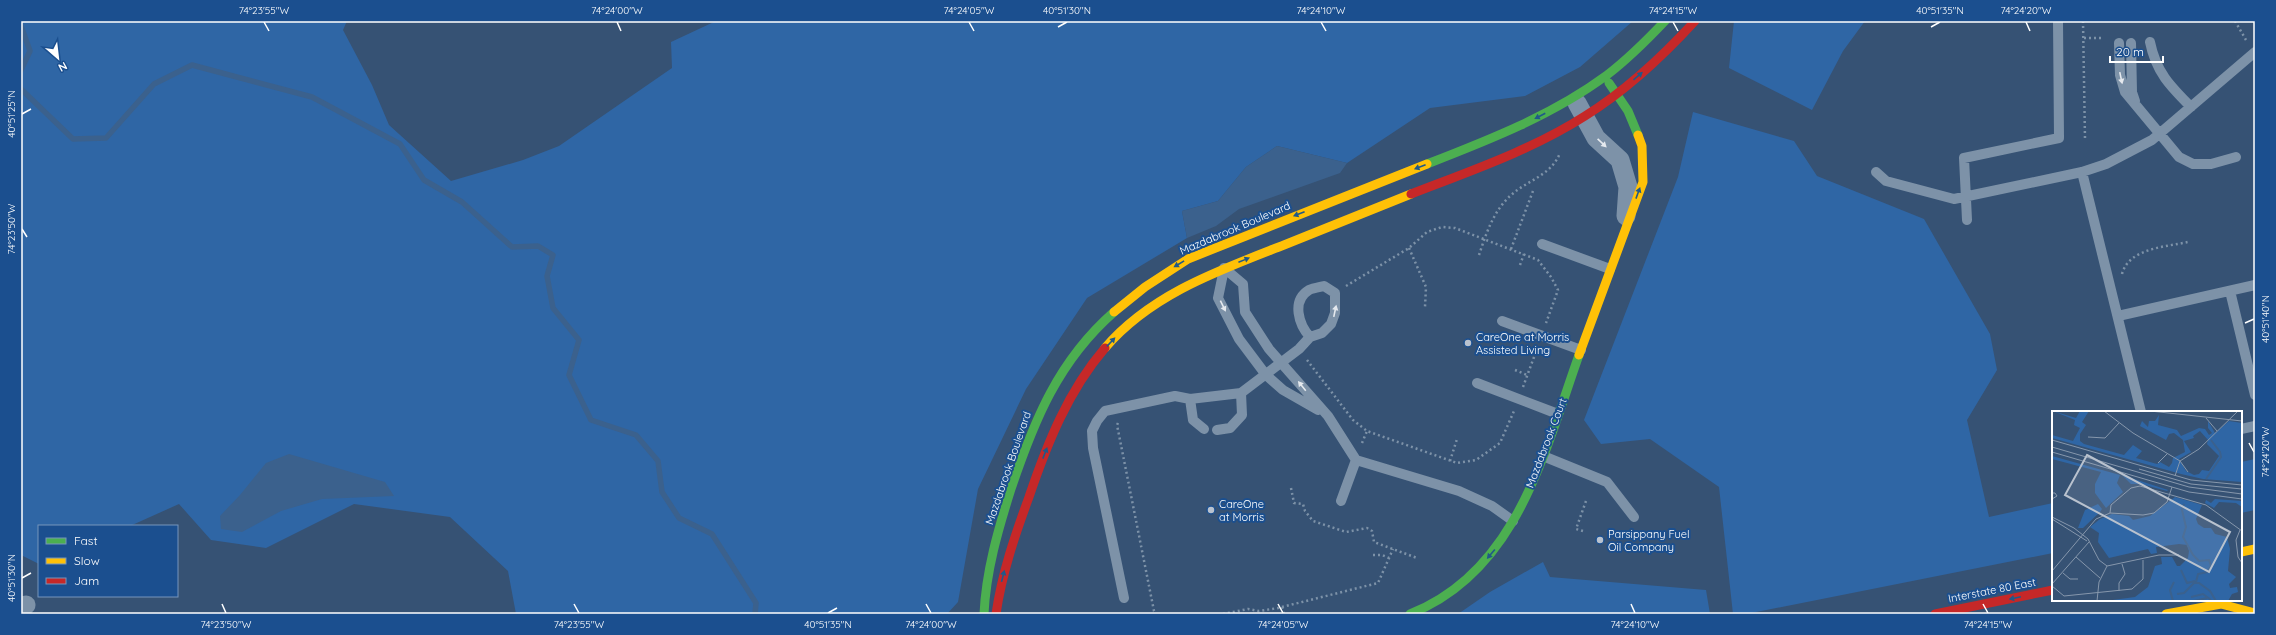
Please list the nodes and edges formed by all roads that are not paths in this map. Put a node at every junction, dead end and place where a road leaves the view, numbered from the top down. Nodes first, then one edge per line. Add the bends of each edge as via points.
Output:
1 (1666, 21) edge
2 (1695, 21) edge
3 (2058, 21) edge
4 (2150, 42) dead end
5 (2120, 43) dead end
6 (2131, 43) dead end
7 (2255, 52) edge
8 (1606, 78) junction
9 (1618, 94) junction
10 (1575, 98) junction
11 (2191, 107) junction
12 (2138, 109) junction
13 (1585, 116) junction
14 (2160, 133) junction
15 (2236, 157) dead end
16 (1876, 172) dead end
17 (2082, 172) junction
18 (1964, 197) junction
19 (1966, 220) dead end
20 (1625, 229) junction
21 (1542, 244) dead end
22 (1220, 258) junction
23 (1610, 269) junction
24 (2255, 285) edge
25 (2230, 291) junction
26 (2118, 316) junction
27 (1502, 320) dead end
28 (1310, 336) junction
29 (1581, 350) junction
30 (1281, 362) junction
31 (1266, 375) junction
32 (1477, 383) dead end
33 (1241, 393) junction
34 (2255, 395) edge
35 (1190, 400) junction
36 (2141, 411) edge
37 (1558, 414) junction
38 (1328, 416) junction
39 (2255, 426) edge
40 (1204, 429) dead end
41 (2242, 429) edge
42 (1217, 430) dead end
43 (1543, 456) junction
44 (1356, 460) junction
45 (1341, 501) dead end
46 (1634, 517) dead end
47 (1513, 521) junction
48 (2255, 549) edge
49 (2242, 552) edge
50 (2052, 590) edge
51 (1124, 598) dead end
52 (2255, 613) edge
53 (984, 614) edge
54 (996, 614) edge
55 (1410, 614) edge
56 (1935, 614) edge
57 (2166, 614) edge

1 - 8 main road, Mazdabrook Boulevard
9 -> 2 main road, Mazdabrook Boulevard via 1678,41
3 - 18 lane via 2059,138 1964,158
4 - 11 lane via 2154,59 2165,81
5 -> 12 lane via 2120,75 2125,92
6 - 12 lane via 2132,92
7 - 11 lane
8 - 9 main road, Mazdabrook Court
8 - 10 main road, Mazdabrook Boulevard
9 - 13 main road, Mazdabrook Boulevard
20 -> 9 main road, Mazdabrook Court via 1643,182 1642,146
10 - 13 street, Mazdabrook Court
10 -> 22 main road, Mazdabrook Boulevard via 1500,135
11 - 14 lane
12 - 14 lane
13 -> 20 street, Mazdabrook Court via 1596,138 1620,160 1628,187
22 -> 13 main road, Mazdabrook Boulevard via 1504,157
14 - 15 lane via 2179,157 2193,164 2211,164
14 - 17 lane via 2152,140 2106,164
16 - 18 lane via 1886,180 1954,199
17 - 18 lane
17 - 26 lane
18 - 19 lane
20 - 23 main road, Mazdabrook Court
21 - 23 lane
22 - 30 lane via 1243,284 1245,312
22 -> 31 lane via 1218,298 1239,339
22 -> 53 main road, Mazdabrook Boulevard via 1188,259 1145,285 1101,322 1069,360 1046,398 1006,505 985,585
54 -> 22 main road, Mazdabrook Boulevard via 998,594 1011,543 1052,432 1078,384 1110,343 1151,307
23 - 29 main road, Mazdabrook Court
24 - 25 lane
25 - 26 lane
25 - 34 lane
26 - 36 lane
27 - 29 lane
28 -> 28 lane via 1322,333 1331,324 1336,313 1335,293 1324,286 1309,290 1300,302 1298,315 1302,328
28 - 30 lane via 1299,349
29 - 37 main road, Mazdabrook Court
30 - 31 lane
38 -> 30 lane
31 - 33 lane
31 - 38 lane via 1283,390
32 - 37 lane
33 - 35 lane
33 - 42 lane via 1242,415 1230,428
35 - 40 lane via 1193,420
35 - 51 lane via 1175,396 1105,411 1092,431
37 - 43 main road, Mazdabrook Court
38 - 44 lane
39 - 41 lane
43 - 46 lane via 1607,482
43 - 47 main road, Mazdabrook Court
44 - 45 lane
44 - 47 lane via 1459,491 1492,506
47 -> 55 main road, Mazdabrook Court via 1498,546 1462,584 1435,602
48 - 49 main road
50 -> 56 main road, Interstate 80 East
52 - 57 main road via 2221,604

